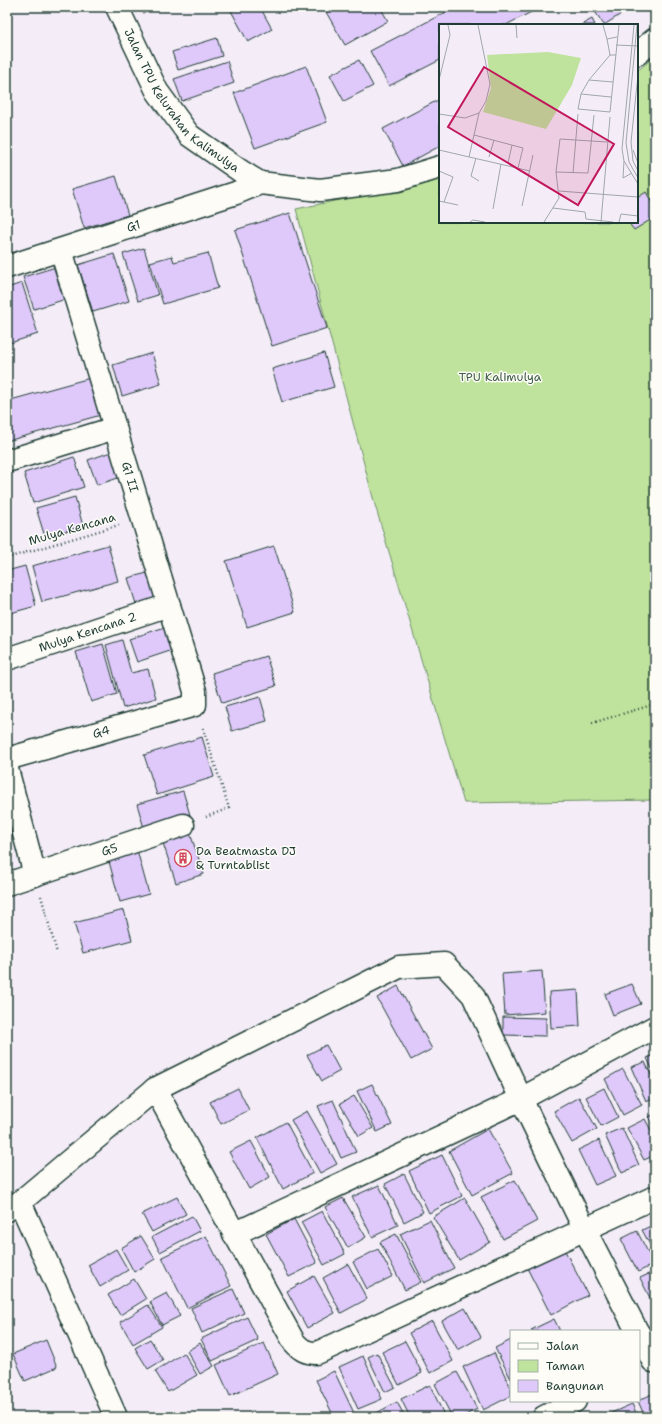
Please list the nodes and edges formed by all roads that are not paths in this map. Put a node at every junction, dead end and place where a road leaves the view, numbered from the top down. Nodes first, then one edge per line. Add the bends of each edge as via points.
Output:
1 (117, 7) edge
2 (655, 39) edge
3 (638, 53) edge
4 (439, 167) edge
5 (260, 183) junction
6 (60, 250) junction
7 (7, 267) edge
8 (115, 428) junction
9 (7, 461) edge
10 (169, 604) junction
11 (7, 659) edge
12 (195, 705) joint
13 (7, 759) edge
14 (7, 769) edge
15 (183, 825) road end
16 (35, 875) junction
17 (7, 884) edge
18 (655, 1028) edge
19 (155, 1089) junction
20 (521, 1099) junction
21 (655, 1197) edge
22 (13, 1206) edge
23 (585, 1230) junction
24 (234, 1234) junction
25 (636, 1330) edge
26 (640, 1337) edge
27 (649, 1363) edge
28 (573, 1402) edge
29 (116, 1417) edge
30 (544, 1417) edge

1 - 5 street, Jalan TPU Kelurahan Kalimulya via 157,91 189,135
2 - 3 street
4 - 5 street via 398,180 320,190
5 - 6 street, G1
6 - 7 street, G1
6 - 8 street, G1 II
8 - 9 street
8 - 10 street, G1 II
10 - 11 street, Mulya Kencana 2
10 - 12 street, G1 II via 195,692
12 - 13 street, G4
14 - 16 street
15 - 16 street, G5
16 - 17 street, G5
18 - 20 street
19 - 20 street via 399,967 444,964 473,995
19 - 22 street
19 - 24 street
20 - 23 street
20 - 24 street
21 - 23 street
22 - 29 street
23 - 24 street via 317,1353 304,1351 294,1342
23 - 25 street
26 - 27 street
28 - 30 street

